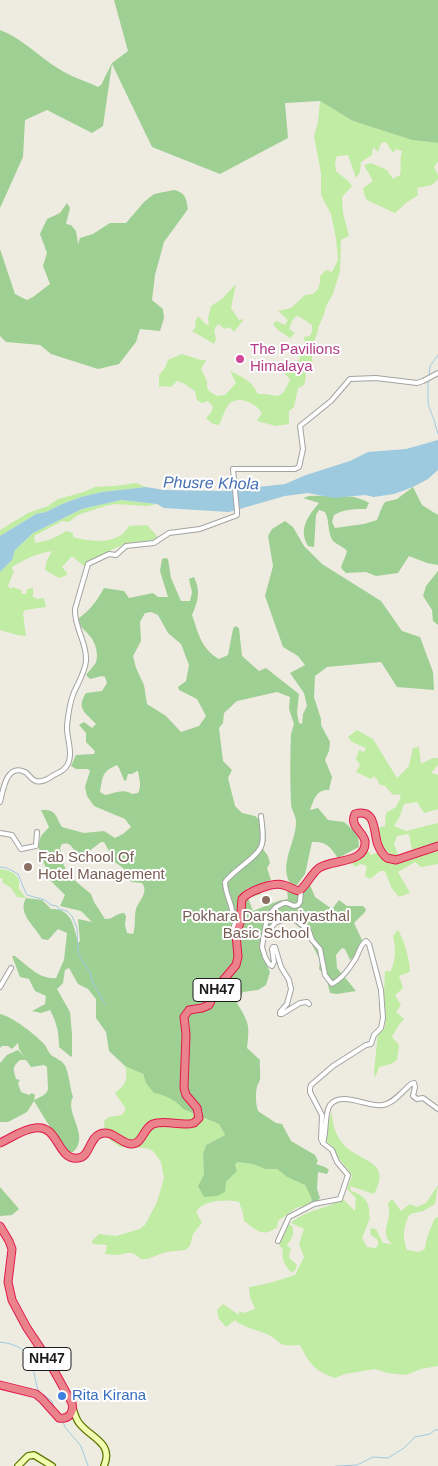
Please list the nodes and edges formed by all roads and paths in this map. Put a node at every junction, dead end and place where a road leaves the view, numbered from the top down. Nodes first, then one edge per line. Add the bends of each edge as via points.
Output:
1 (438, 373) edge
2 (0, 802) edge
3 (261, 816) dead end
4 (36, 832) dead end
5 (0, 833) edge
6 (438, 846) edge
7 (301, 890) junction
8 (236, 934) junction
9 (264, 938) junction
10 (11, 968) dead end
11 (0, 987) edge
12 (309, 1004) dead end
13 (438, 1109) edge
14 (0, 1143) edge
15 (323, 1143) junction
16 (0, 1226) edge
17 (278, 1241) dead end
18 (0, 1385) edge
19 (72, 1409) junction
20 (18, 1466) edge
21 (52, 1466) edge
22 (104, 1466) edge

1 - 2 street via 414,382 373,378 348,380 331,401 301,425 303,448 299,467 233,469 237,515 211,526 169,533 154,543 126,546 116,555 109,554 88,564 75,609 87,662 73,695 68,721 68,765 37,782 24,771 13,772 5,781
3 - 8 street via 262,846 225,882 236,921
4 - 5 street via 36,846 25,849 21,849 12,835
6 - 7 highway via 396,860 387,858 378,847 372,819 358,813 353,821 364,836 365,847 360,854 321,867
7 - 8 highway, NH47 via 276,885 246,894 242,899
7 - 9 street via 298,905 284,903 270,913
8 - 14 highway, NH47 via 238,957 234,968 220,984 209,1005 189,1010 184,1017 184,1088 198,1112 196,1122 153,1124 132,1144 101,1133 94,1138 84,1156 78,1158 66,1154 52,1134 43,1128 28,1130
9 - 12 street via 262,947 270,966 274,965 272,949 275,947 291,989 280,1014 300,1003
9 - 15 street via 275,923 287,918 297,921 309,931 320,949 326,975 332,984 354,961 364,942 369,944 377,969 383,1018 381,1028 371,1044 334,1066 310,1088 322,1115
10 - 11 street
13 - 15 street via 423,1098 413,1096 414,1083 383,1105 356,1100 334,1101 326,1117
15 - 17 street via 332,1150 348,1175 340,1199 314,1204 289,1217
16 - 19 highway, NH47 via 12,1249 8,1282 12,1300 72,1403
18 - 19 highway, NH47 via 36,1394 62,1419 69,1416
19 - 22 main road via 78,1422 103,1445 107,1454
20 - 21 main road via 28,1456 34,1455

